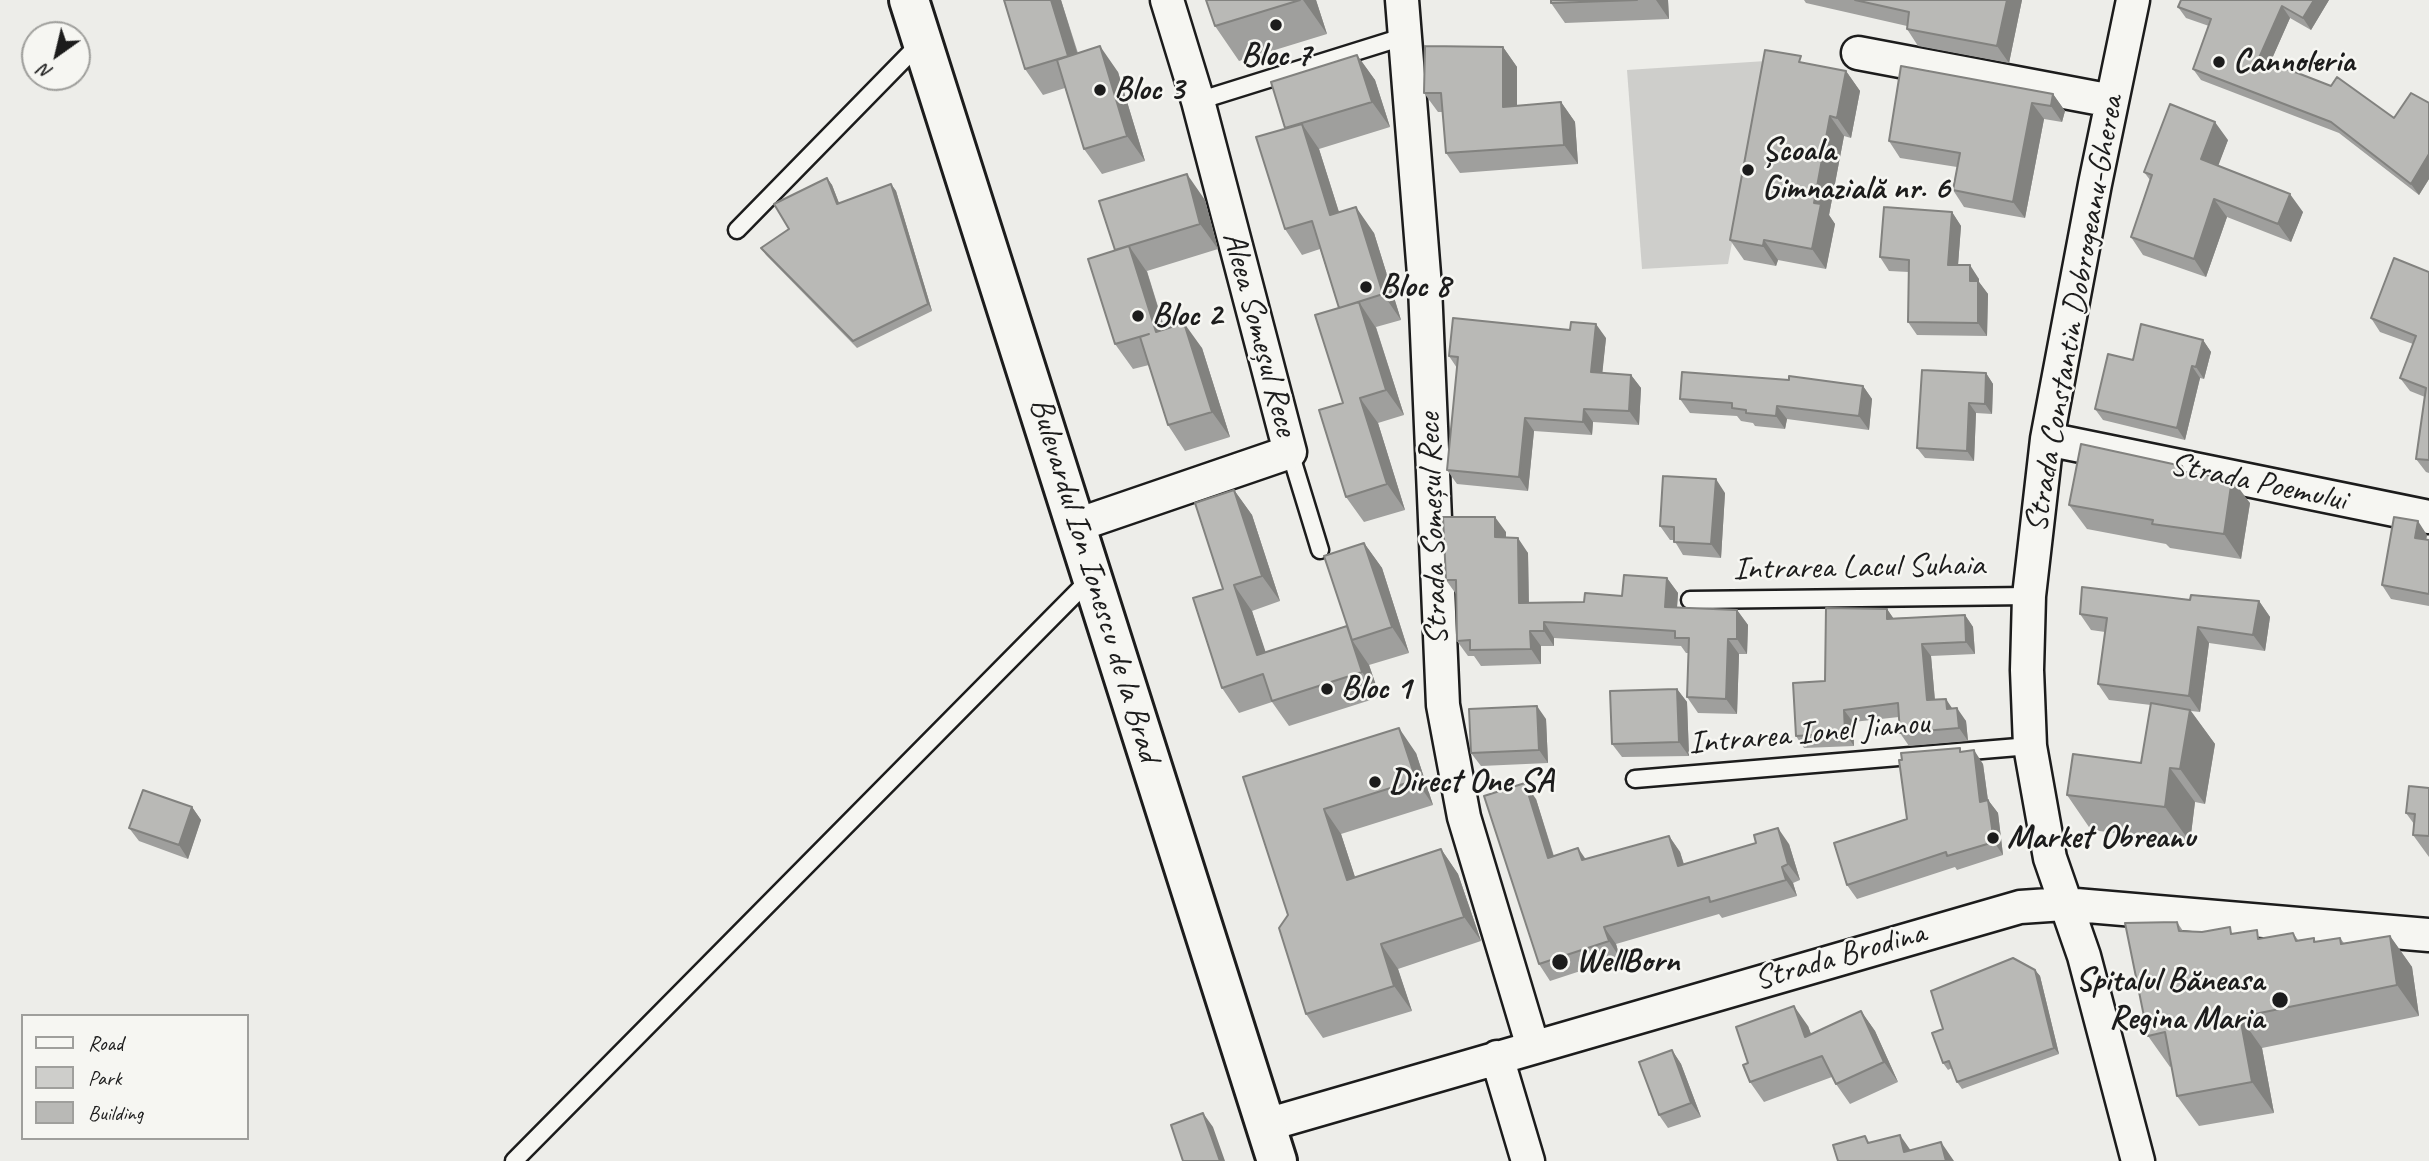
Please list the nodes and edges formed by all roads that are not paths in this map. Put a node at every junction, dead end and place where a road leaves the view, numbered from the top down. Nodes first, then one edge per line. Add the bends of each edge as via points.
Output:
1 (909, 0) edge
2 (1167, 0) edge
3 (1402, 0) edge
4 (2133, 0) edge
5 (1406, 36) junction
6 (922, 41) junction
7 (1858, 53) dead end
8 (1198, 101) junction
9 (2112, 101) junction
10 (737, 230) dead end
11 (2047, 439) junction
12 (1290, 452) junction
13 (2429, 517) edge
14 (1077, 525) junction
15 (1320, 550) dead end
16 (1093, 576) junction
17 (2029, 596) junction
18 (1690, 600) dead end
19 (2030, 746) junction
20 (1635, 779) dead end
21 (2064, 904) junction
22 (2429, 935) edge
23 (1533, 1047) junction
24 (1497, 1057) junction
25 (1266, 1125) junction
26 (514, 1161) edge
27 (1277, 1161) edge
28 (1528, 1161) edge
29 (2138, 1161) edge

1 - 6 main road, Bulevardul Ion Ionescu de la Brad
2 - 8 street, Aleea Someșul Rece
3 - 5 street, Strada Someșul Rece
4 - 9 street, Strada Constantin Dobrogeanu-Gherea
5 - 8 lane
5 - 23 street, Strada Someșul Rece via 1425,287 1443,705 1464,817
6 - 10 lane
6 - 14 main road, Bulevardul Ion Ionescu de la Brad
7 - 9 street
8 - 12 street, Aleea Someșul Rece
9 - 11 street, Strada Constantin Dobrogeanu-Gherea
11 - 13 street, Strada Poemului
11 - 17 street, Strada Constantin Dobrogeanu-Gherea
12 - 14 street, Aleea Someșul Rece
12 - 15 lane
14 - 16 main road, Bulevardul Ion Ionescu de la Brad
16 - 25 main road, Bulevardul Ion Ionescu de la Brad
16 - 26 lane
17 - 18 lane, Intrarea Lacul Suhaia
17 - 19 street, Strada Constantin Dobrogeanu-Gherea
19 - 20 lane, Intrarea Ionel Jianou
19 - 21 street, Strada Constantin Dobrogeanu-Gherea via 2050,858
21 - 22 street, Strada Brodina
21 - 23 street, Strada Brodina via 2021,907 1956,924
21 - 29 street, Strada Constantin Dobrogeanu-Gherea via 2084,956
23 - 24 street, Strada Brodina
24 - 25 street, Strada Brodina
24 - 28 street
25 - 27 main road, Bulevardul Ion Ionescu de la Brad

